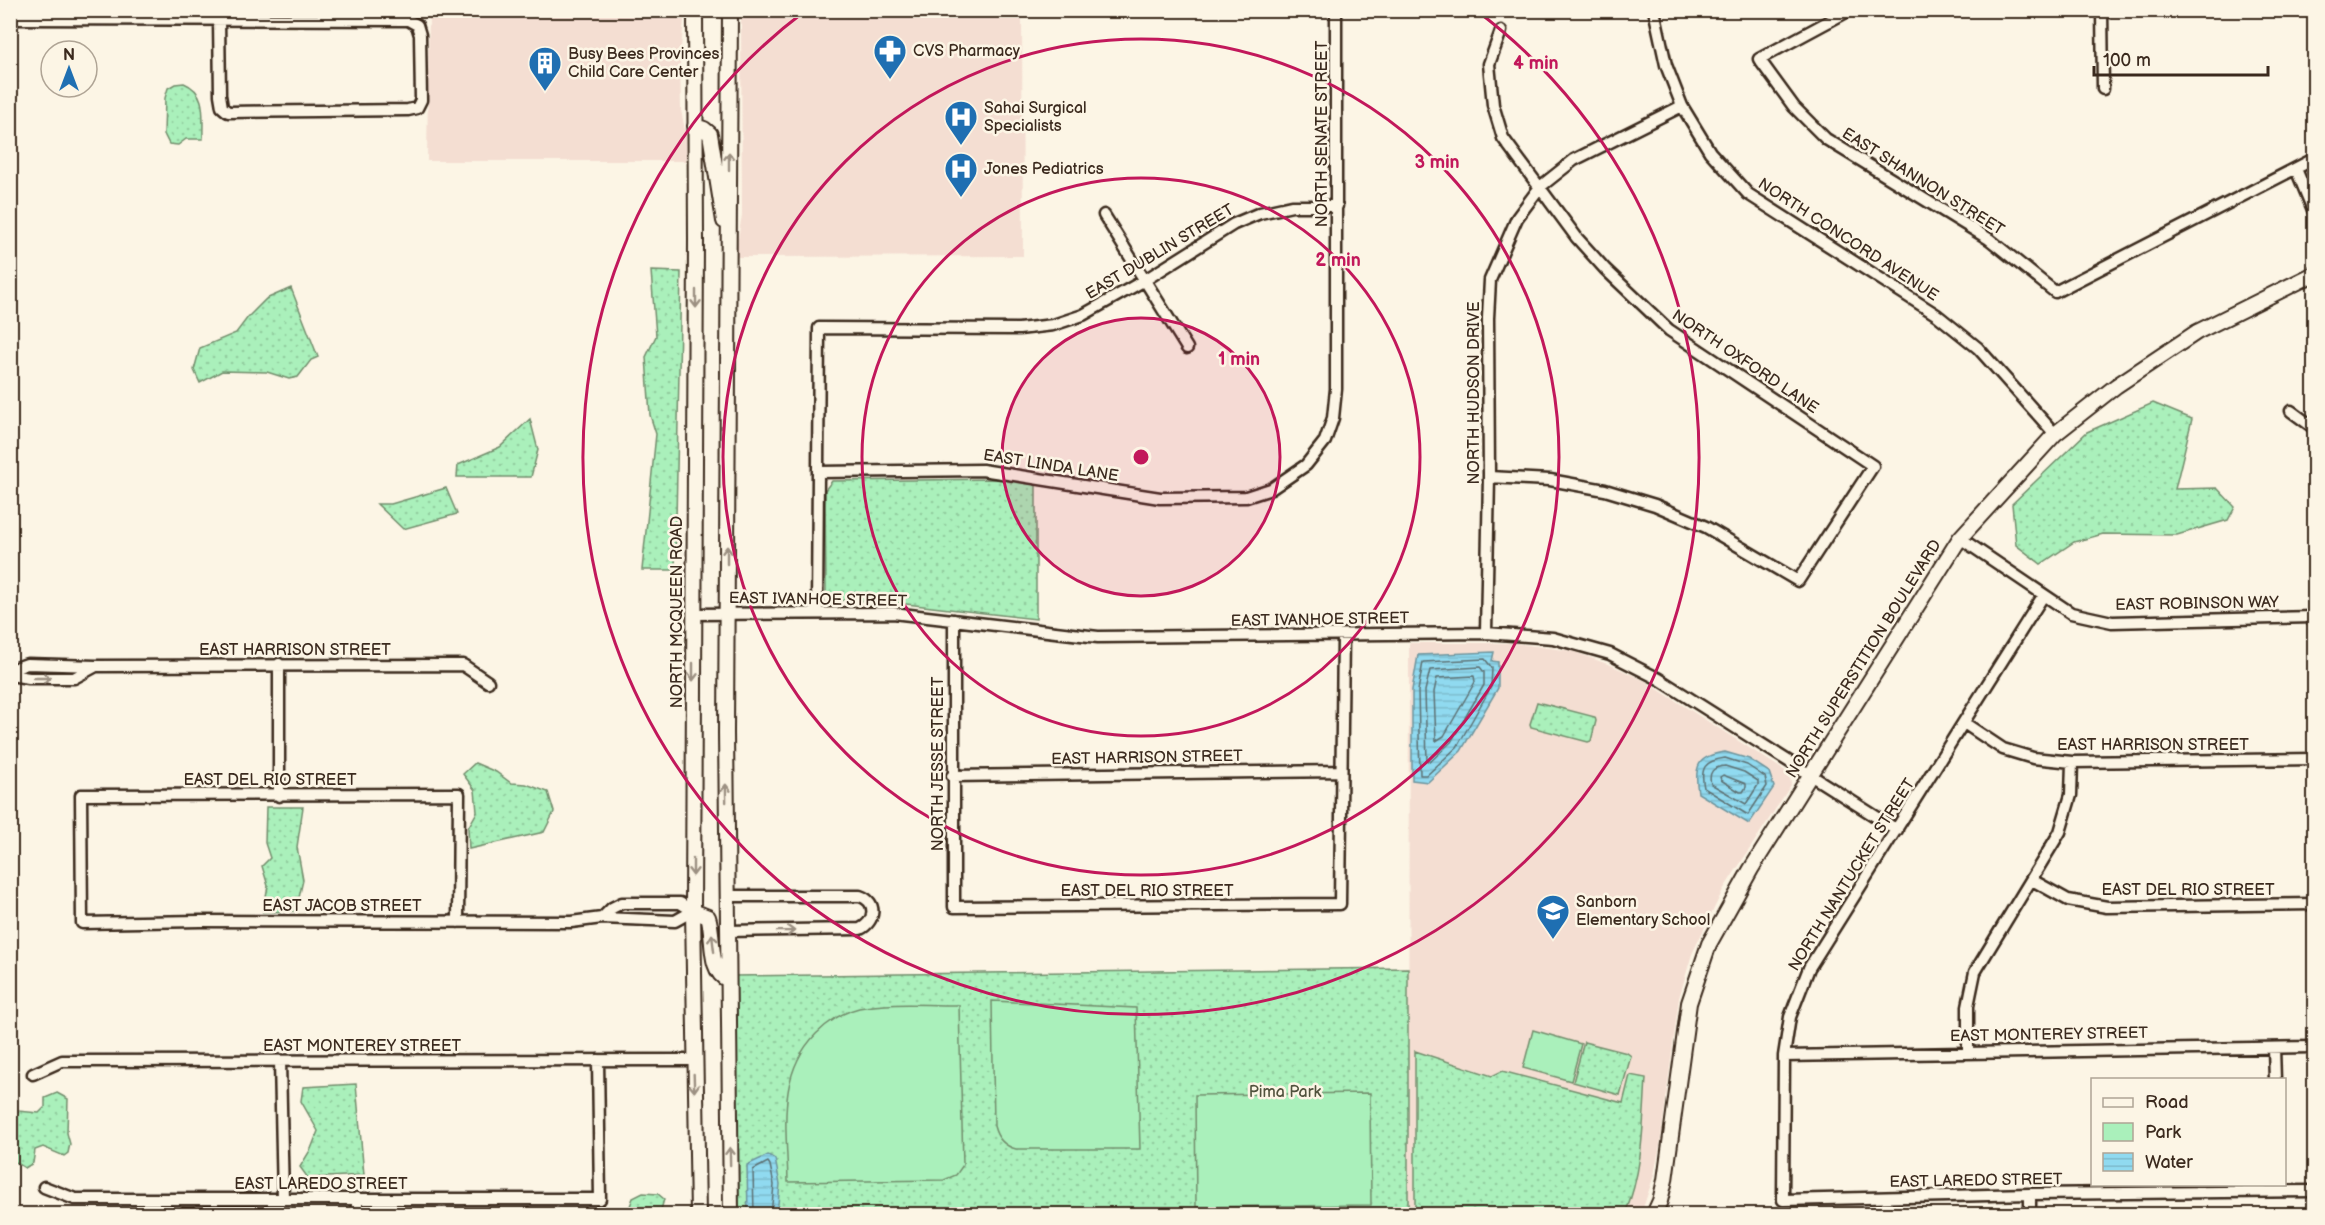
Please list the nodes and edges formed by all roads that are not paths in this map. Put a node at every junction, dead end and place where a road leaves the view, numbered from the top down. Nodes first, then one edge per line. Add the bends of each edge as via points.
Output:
1 (695, 10) edge
2 (729, 10) edge
3 (1336, 10) edge
4 (1654, 10) edge
5 (1850, 10) edge
6 (2102, 10) edge
7 (10, 19) edge
8 (219, 20) junction
9 (1502, 31) dead end
10 (2103, 89) dead end
11 (1682, 106) junction
12 (694, 126) junction
13 (2314, 159) edge
14 (2296, 170) junction
15 (1540, 188) junction
16 (1337, 206) junction
17 (2314, 212) edge
18 (1104, 215) dead end
19 (729, 240) junction
20 (2314, 274) edge
21 (1145, 280) junction
22 (1186, 348) dead end
23 (2291, 411) dead end
24 (2314, 428) edge
25 (2055, 434) junction
26 (1306, 465) joint
27 (819, 472) junction
28 (1489, 477) junction
29 (1960, 538) junction
30 (2043, 596) junction
31 (726, 613) junction
32 (817, 613) junction
33 (693, 614) junction
34 (2314, 617) edge
35 (954, 620) junction
36 (1486, 633) junction
37 (1342, 635) junction
38 (279, 664) junction
39 (10, 672) edge
40 (488, 682) dead end
41 (1964, 723) junction
42 (2314, 759) edge
43 (2072, 762) junction
44 (1341, 771) junction
45 (1810, 775) junction
46 (952, 776) junction
47 (279, 796) junction
48 (1897, 830) junction
49 (2032, 880) junction
50 (727, 896) junction
51 (2314, 904) edge
52 (954, 907) joint
53 (693, 911) junction
54 (602, 918) junction
55 (458, 922) junction
56 (82, 923) joint
57 (727, 932) junction
58 (728, 980) junction
59 (2314, 1047) edge
60 (2274, 1048) junction
61 (1968, 1051) junction
62 (1784, 1056) junction
63 (598, 1060) junction
64 (694, 1060) junction
65 (280, 1061) junction
66 (33, 1074) dead end
67 (2275, 1078) edge
68 (44, 1187) dead end
69 (2277, 1188) edge
70 (2314, 1191) edge
71 (2030, 1194) junction
72 (357, 1198) junction
73 (283, 1199) junction
74 (1783, 1200) joint
75 (357, 1215) edge
76 (698, 1215) edge
77 (731, 1215) edge
78 (1654, 1215) edge
79 (2030, 1215) edge

1 - 12 main road, NORTH MCQUEEN ROAD
19 -> 2 main road
3 - 16 street, NORTH SENATE STREET
4 - 11 street, NORTH CONCORD AVENUE via 1666,64
5 - 14 street, EAST SHANNON STREET via 1759,58 1794,107 1826,139 1989,239 2055,292
6 - 10 street
7 - 8 street
8 - 8 street via 408,20 417,26 420,35 421,100 417,108 408,110 228,112 222,107 220,95
9 - 15 street, NORTH OXFORD LANE via 1489,64 1493,105 1503,138
11 - 15 street, NORTH HUDSON DRIVE via 1574,160
11 - 25 street, NORTH CONCORD AVENUE via 1710,152 1748,194 1945,322 1978,348
12 - 19 main road via 710,134
12 -> 33 main road, NORTH MCQUEEN ROAD
13 - 14 street, EAST SHANNON STREET
14 - 17 street
15 - 28 street, NORTH HUDSON DRIVE via 1517,218 1490,280
15 - 28 street, NORTH OXFORD LANE via 1605,269 1669,330 1873,466 1798,581 1706,527 1655,505 1605,490 1550,480
16 - 21 street, EAST DUBLIN STREET via 1292,206 1260,213 1234,224
16 - 26 street, NORTH SENATE STREET via 1333,418 1324,441
18 - 21 street
31 -> 19 main road
20 - 25 main road, NORTH SUPERSTITION BOULEVARD via 2197,332 2116,386
21 - 22 street
21 - 27 street, EAST DUBLIN STREET via 1083,315 1053,325 1019,329 819,328
23 - 24 street
25 - 29 main road, NORTH SUPERSTITION BOULEVARD
26 - 27 street, EAST LINDA LANE via 1271,489 1246,497 1199,498 1160,498 982,470
27 - 32 street
28 - 36 street, NORTH HUDSON DRIVE
29 - 30 street, EAST ROBINSON WAY
29 - 45 main road, NORTH SUPERSTITION BOULEVARD
30 - 34 street, EAST ROBINSON WAY via 2071,613 2112,621
30 - 41 street, NORTH NANTUCKET STREET
31 - 32 street, EAST IVANHOE STREET
31 - 33 street, EAST IVANHOE STREET
50 -> 31 main road
32 - 35 street, EAST IVANHOE STREET via 893,613
33 -> 53 main road, NORTH MCQUEEN ROAD
35 - 37 street, EAST IVANHOE STREET via 1098,637
35 - 46 street, NORTH JESSE STREET
36 - 37 street, EAST IVANHOE STREET
36 - 45 street, EAST IVANHOE STREET via 1553,638 1610,654 1659,679
37 - 44 street
38 - 39 street, EAST HARRISON STREET via 96,666 74,678 29,678
38 - 40 street, EAST HARRISON STREET via 463,665
38 - 47 street
41 - 43 street, EAST HARRISON STREET via 2003,749 2033,758
41 - 48 street, NORTH NANTUCKET STREET
42 - 43 street, EAST HARRISON STREET
43 - 49 street via 2071,795 2060,832
44 - 46 street, EAST HARRISON STREET
44 - 52 street, EAST DEL RIO STREET via 1340,904
45 - 48 street, EAST IVANHOE STREET
45 - 78 main road, NORTH SUPERSTITION BOULEVARD via 1720,921 1701,962 1689,1003 1665,1180
46 - 52 street, NORTH JESSE STREET
47 - 55 street, EAST DEL RIO STREET via 459,794
47 - 56 street, EAST DEL RIO STREET via 81,795
48 - 62 street, NORTH NANTUCKET STREET via 1809,968 1790,1017
49 - 51 street, EAST DEL RIO STREET via 2068,900 2108,907
49 - 61 street via 1976,972 1968,1006
50 - 57 main road
57 -> 50 street via 860,929 872,917 871,905 860,896
53 - 54 street, EAST JACOB STREET via 675,921
53 - 54 street, EAST JACOB STREET via 680,903 622,903
58 -> 53 main road via 716,970 708,917
53 - 64 main road, NORTH MCQUEEN ROAD
54 - 55 street, EAST JACOB STREET via 571,922
55 - 56 street, EAST JACOB STREET
57 - 58 main road
77 -> 58 main road
59 - 60 street, EAST MONTEREY STREET
60 - 61 street, EAST MONTEREY STREET
60 - 67 street
61 - 62 street, EAST MONTEREY STREET
62 - 74 street, NORTH NANTUCKET STREET
63 - 64 street, EAST MONTEREY STREET
63 - 65 street, EAST MONTEREY STREET
63 - 72 street, EAST LAREDO STREET via 600,1199
64 -> 76 main road, NORTH MCQUEEN ROAD
65 - 66 street, EAST MONTEREY STREET via 62,1061
65 - 73 street
68 - 73 street, EAST LAREDO STREET via 75,1199
69 - 70 street, EAST LAREDO STREET
69 - 71 street, EAST LAREDO STREET
71 - 74 street, EAST LAREDO STREET
71 - 79 street
72 - 73 street, EAST LAREDO STREET
72 - 75 street

